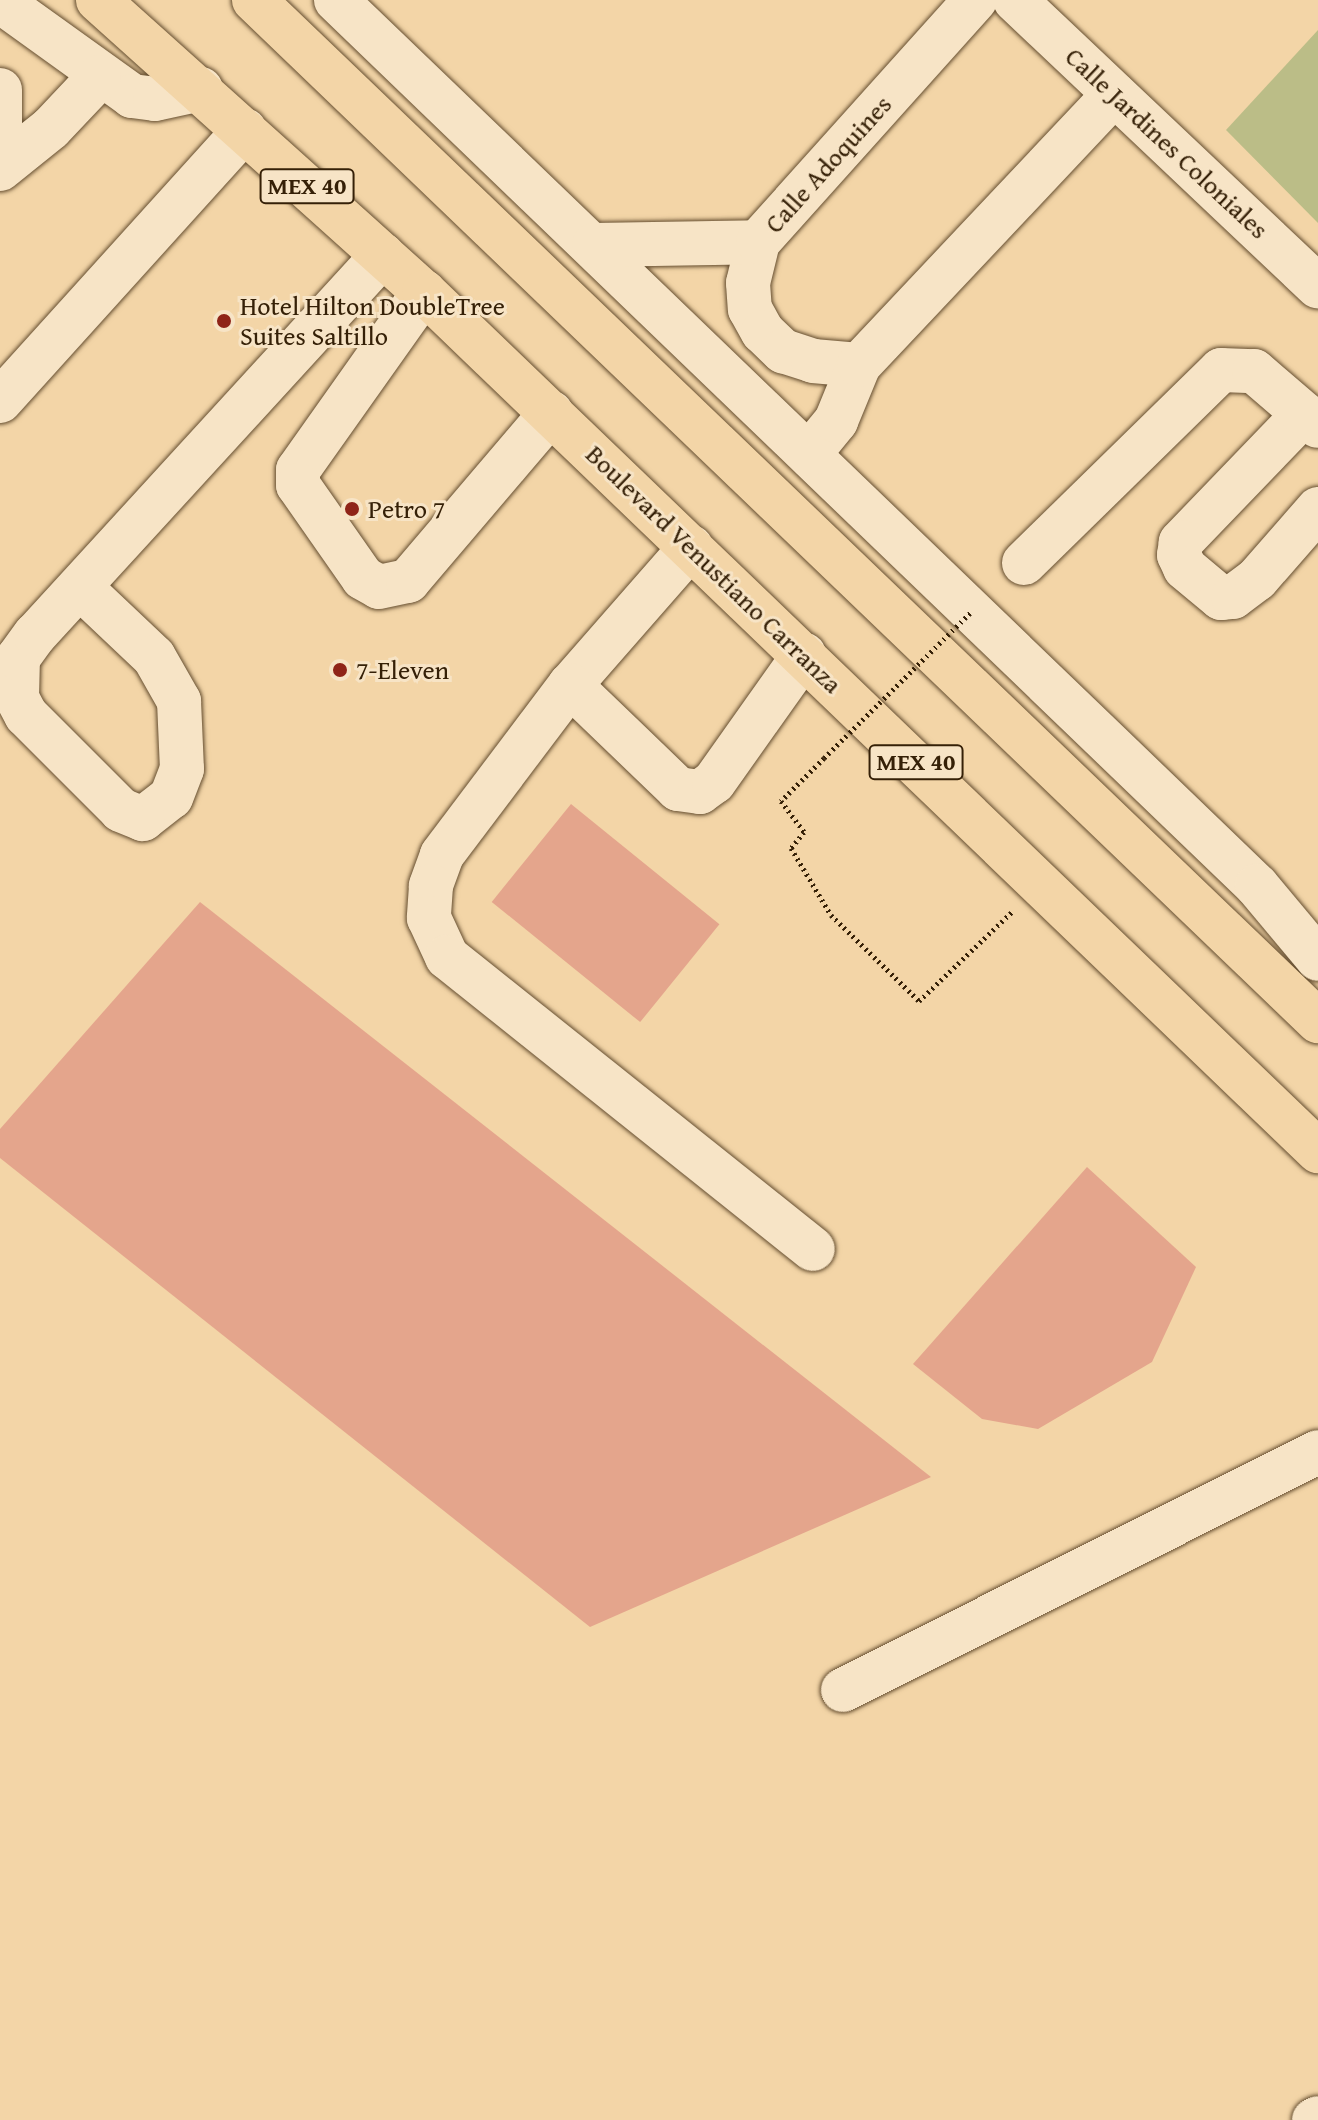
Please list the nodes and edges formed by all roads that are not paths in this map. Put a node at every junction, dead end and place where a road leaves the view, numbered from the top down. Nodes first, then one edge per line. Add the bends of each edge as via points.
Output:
1 (98, 0) edge
2 (254, 0) edge
3 (336, 0) edge
4 (975, 0) edge
5 (1015, 0) edge
6 (0, 1) edge
7 (99, 77) junction
8 (201, 89) junction
9 (0, 90) edge
10 (1114, 94) junction
11 (245, 130) junction
12 (0, 146) edge
13 (0, 169) edge
14 (758, 242) junction
15 (594, 245) junction
16 (383, 255) junction
17 (1318, 287) edge
18 (424, 292) junction
19 (859, 365) junction
20 (0, 401) edge
21 (551, 413) junction
22 (1311, 420) edge
23 (809, 454) junction
24 (1318, 509) edge
25 (691, 547) junction
26 (1024, 563) dead end
27 (81, 588) junction
28 (804, 655) junction
29 (570, 685) junction
30 (1318, 959) edge
31 (1318, 1021) edge
32 (1318, 1151) edge
33 (813, 1249) dead end
34 (1318, 1452) edge
35 (843, 1690) dead end

1 - 8 highway, Boulevard Venustiano Carranza / MEX 40
2 - 31 highway
3 - 15 street
4 - 14 street, Calle Adoquines
5 - 10 street, Calle Jardines Coloniales
6 - 7 street
7 - 8 street via 132,96 155,99
7 - 13 street via 51,128
8 - 11 highway, Boulevard Venustiano Carranza / MEX 40
9 - 12 street
10 - 17 street, Calle Jardines Coloniales
10 - 19 street
11 - 16 highway, Boulevard Venustiano Carranza / MEX 40
11 - 20 street
14 - 15 street, Calle Adoquines
14 - 19 street via 748,283 750,309 763,332 783,351
15 - 23 street
16 - 18 highway, Boulevard Venustiano Carranza / MEX 40
16 - 27 street
18 - 21 highway, Boulevard Venustiano Carranza / MEX 40
18 - 21 street via 298,470 298,485 363,578 379,587 408,581
19 - 23 street via 836,421
21 - 25 highway, Boulevard Venustiano Carranza / MEX 40
22 - 24 street via 1181,542 1179,555 1185,568 1221,598 1233,597 1257,579
22 - 26 street via 1254,371 1221,370
23 - 30 street via 1257,886
25 - 28 highway, Boulevard Venustiano Carranza / MEX 40
25 - 29 street
27 - 27 street via 18,658 17,698 26,715 121,810 143,819 171,797 182,769 179,701 167,674 146,648
28 - 29 street via 714,782 700,792 678,789
28 - 32 highway, Boulevard Venustiano Carranza / MEX 40
29 - 33 street via 442,855 431,886 429,918 447,957
34 - 35 street

